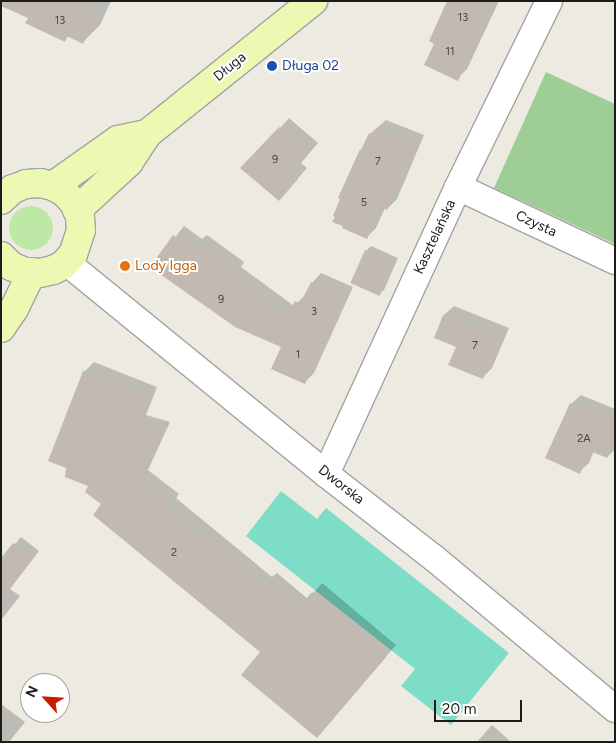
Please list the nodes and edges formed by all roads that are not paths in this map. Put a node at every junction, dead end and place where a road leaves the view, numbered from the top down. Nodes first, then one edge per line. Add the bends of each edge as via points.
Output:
1 (313, 1) edge
2 (549, 1) edge
3 (147, 134) junction
4 (54, 186) junction
5 (458, 187) junction
6 (2, 199) edge
7 (78, 210) junction
8 (1, 256) edge
9 (615, 261) edge
10 (66, 262) junction
11 (32, 272) junction
12 (1, 328) edge
13 (326, 474) junction
14 (615, 709) edge

1 - 3 street, Długa
2 - 5 street, Kasztelańska
3 - 4 street, Długa via 118,140
3 - 7 street, Długa via 129,162
4 - 6 street via 26,184 13,189
4 - 7 street via 65,193
5 - 9 street, Czysta
5 - 13 street, Kasztelańska
7 - 10 street via 82,230 79,243
8 - 11 street via 11,266
10 - 11 street via 53,270
10 - 13 street, Dworska
11 - 12 street
13 - 14 street, Dworska via 434,558

